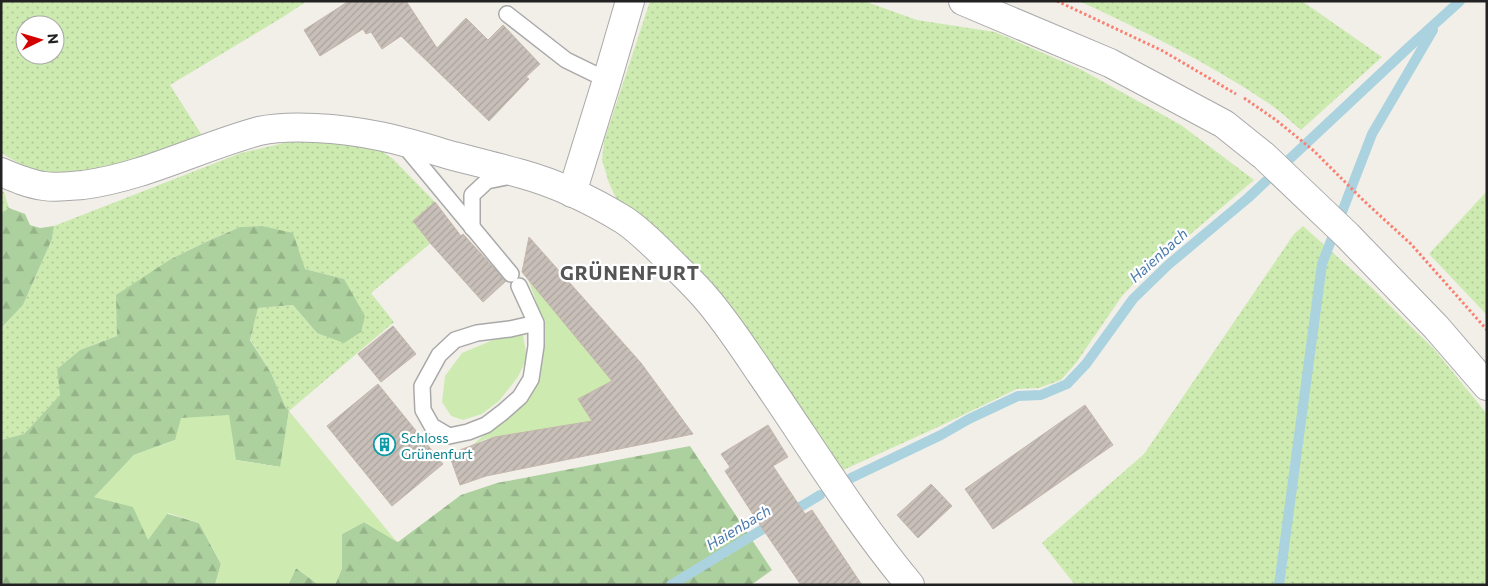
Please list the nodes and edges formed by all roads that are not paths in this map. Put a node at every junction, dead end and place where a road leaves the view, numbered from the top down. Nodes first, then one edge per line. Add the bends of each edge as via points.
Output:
1 (630, 1) edge
2 (963, 1) edge
3 (507, 14) dead end
4 (608, 80) junction
5 (398, 139) junction
6 (1, 172) edge
7 (522, 174) junction
8 (572, 193) junction
9 (472, 228) junction
10 (536, 322) junction
11 (1487, 386) edge
12 (904, 583) edge

1 - 4 street
2 - 11 street via 1110,63 1224,124 1264,156 1347,236 1436,327
3 - 4 lane via 566,60
4 - 8 street
5 - 6 street via 335,128 269,129 149,169 95,183 46,186
5 - 7 street
5 - 9 lane
7 - 8 street
7 - 9 lane via 487,181 472,195
8 - 12 street via 626,222 657,248 706,298
9 - 10 lane via 515,280
10 - 10 lane via 531,379 520,397 486,425 468,432 448,436 432,426 423,410 422,386 439,355 455,340

